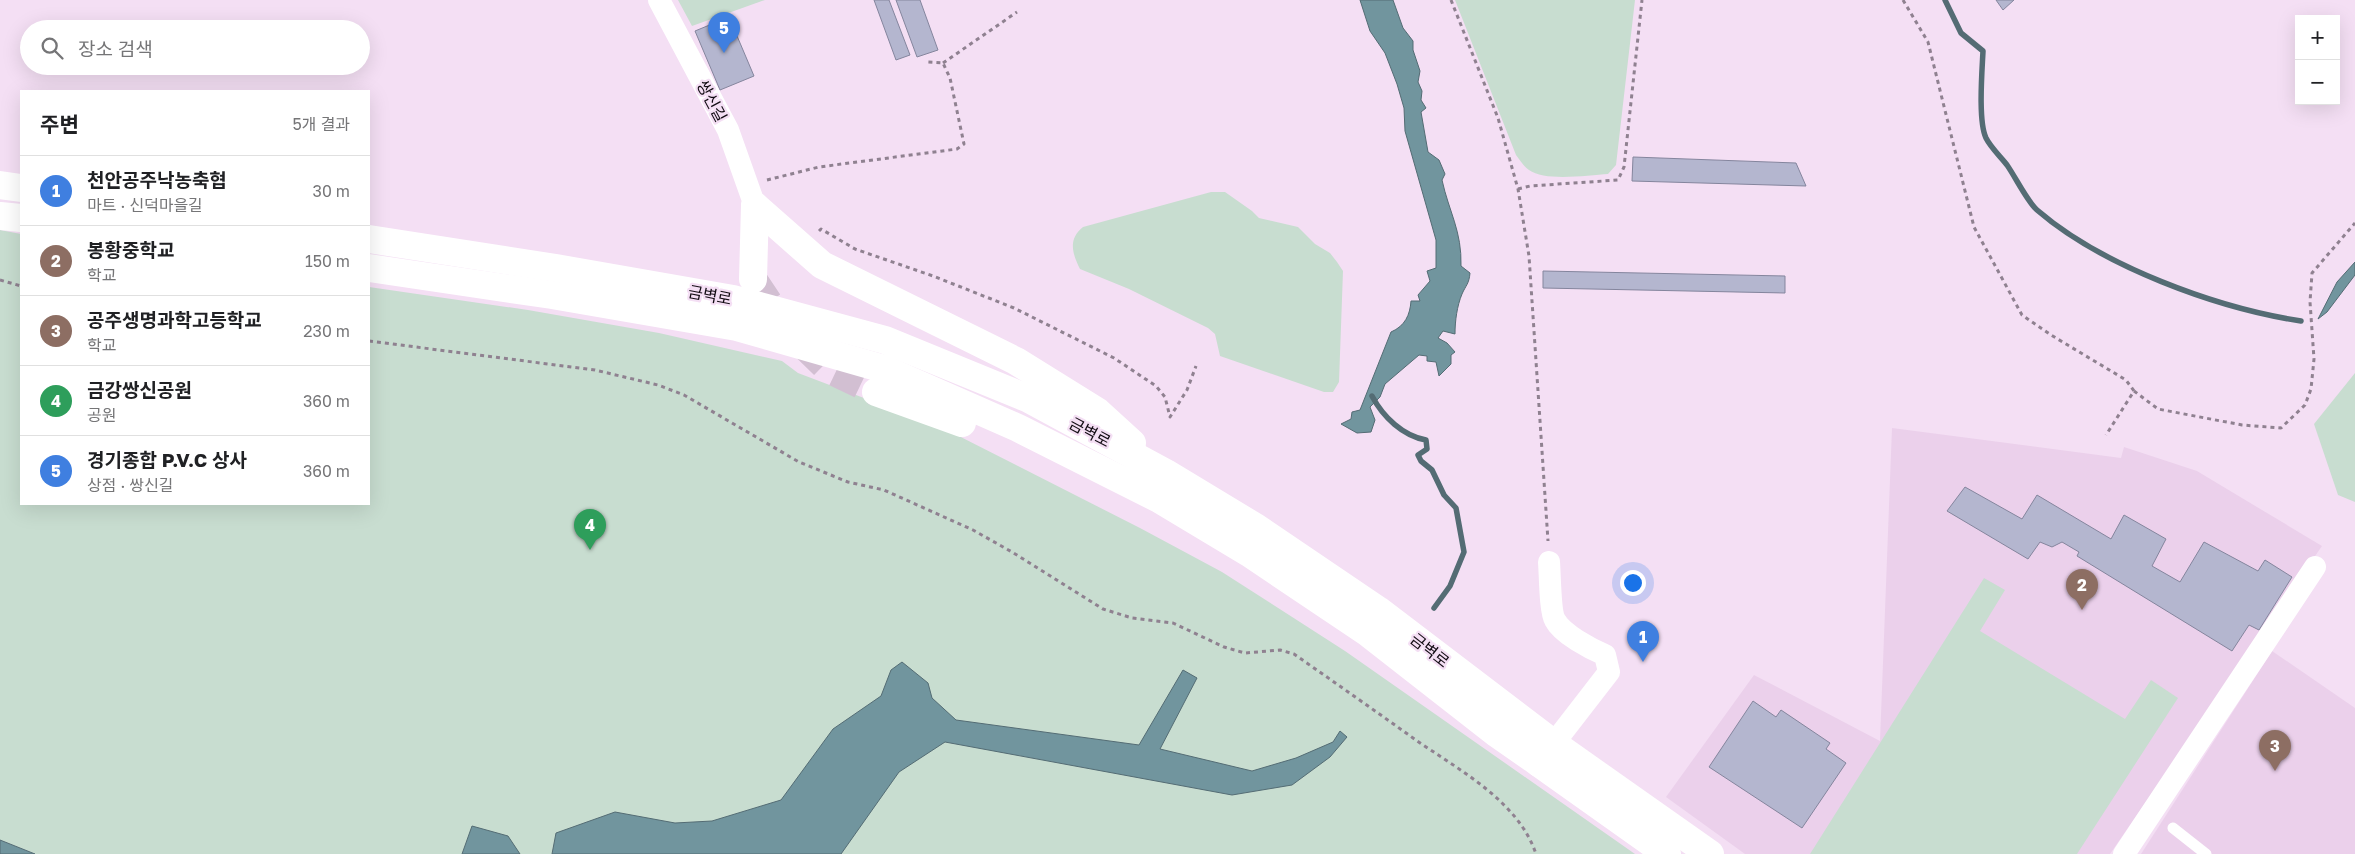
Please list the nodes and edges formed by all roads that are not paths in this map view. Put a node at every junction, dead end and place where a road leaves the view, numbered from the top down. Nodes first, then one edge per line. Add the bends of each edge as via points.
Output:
1 (659, 0) edge
2 (0, 185) edge
3 (20, 188) edge
4 (751, 196) junction
5 (0, 216) edge
6 (20, 218) edge
7 (370, 239) edge
8 (370, 268) edge
9 (753, 279) tunnel mouth
10 (876, 392) tunnel mouth
11 (1166, 473) junction
12 (1549, 562) road end
13 (2315, 567) dead end
14 (1291, 582) junction
15 (1546, 753) junction
16 (2173, 828) dead end
17 (1666, 854) edge
18 (1710, 854) edge
19 (2124, 854) edge
20 (2206, 854) edge

1 - 4 street, 쌍신길 via 728,130
2 - 3 main road
4 - 9 main road
4 - 11 main road via 822,265 1016,361 1098,412
5 - 6 main road
7 - 11 main road, 금벽로 via 733,299 885,340 1027,398
8 - 14 main road, 금벽로 via 737,327 884,369 1018,428 1159,499
10 - 14 main road via 933,411 1006,442
11 - 15 main road, 금벽로 via 1257,528 1378,610
12 - 15 street via 1554,620 1574,637 1605,655 1609,672
13 - 19 street
14 - 15 main road, 금벽로 via 1368,633 1496,732
15 - 17 main road, 금벽로
15 - 18 main road, 금벽로
16 - 20 lane

